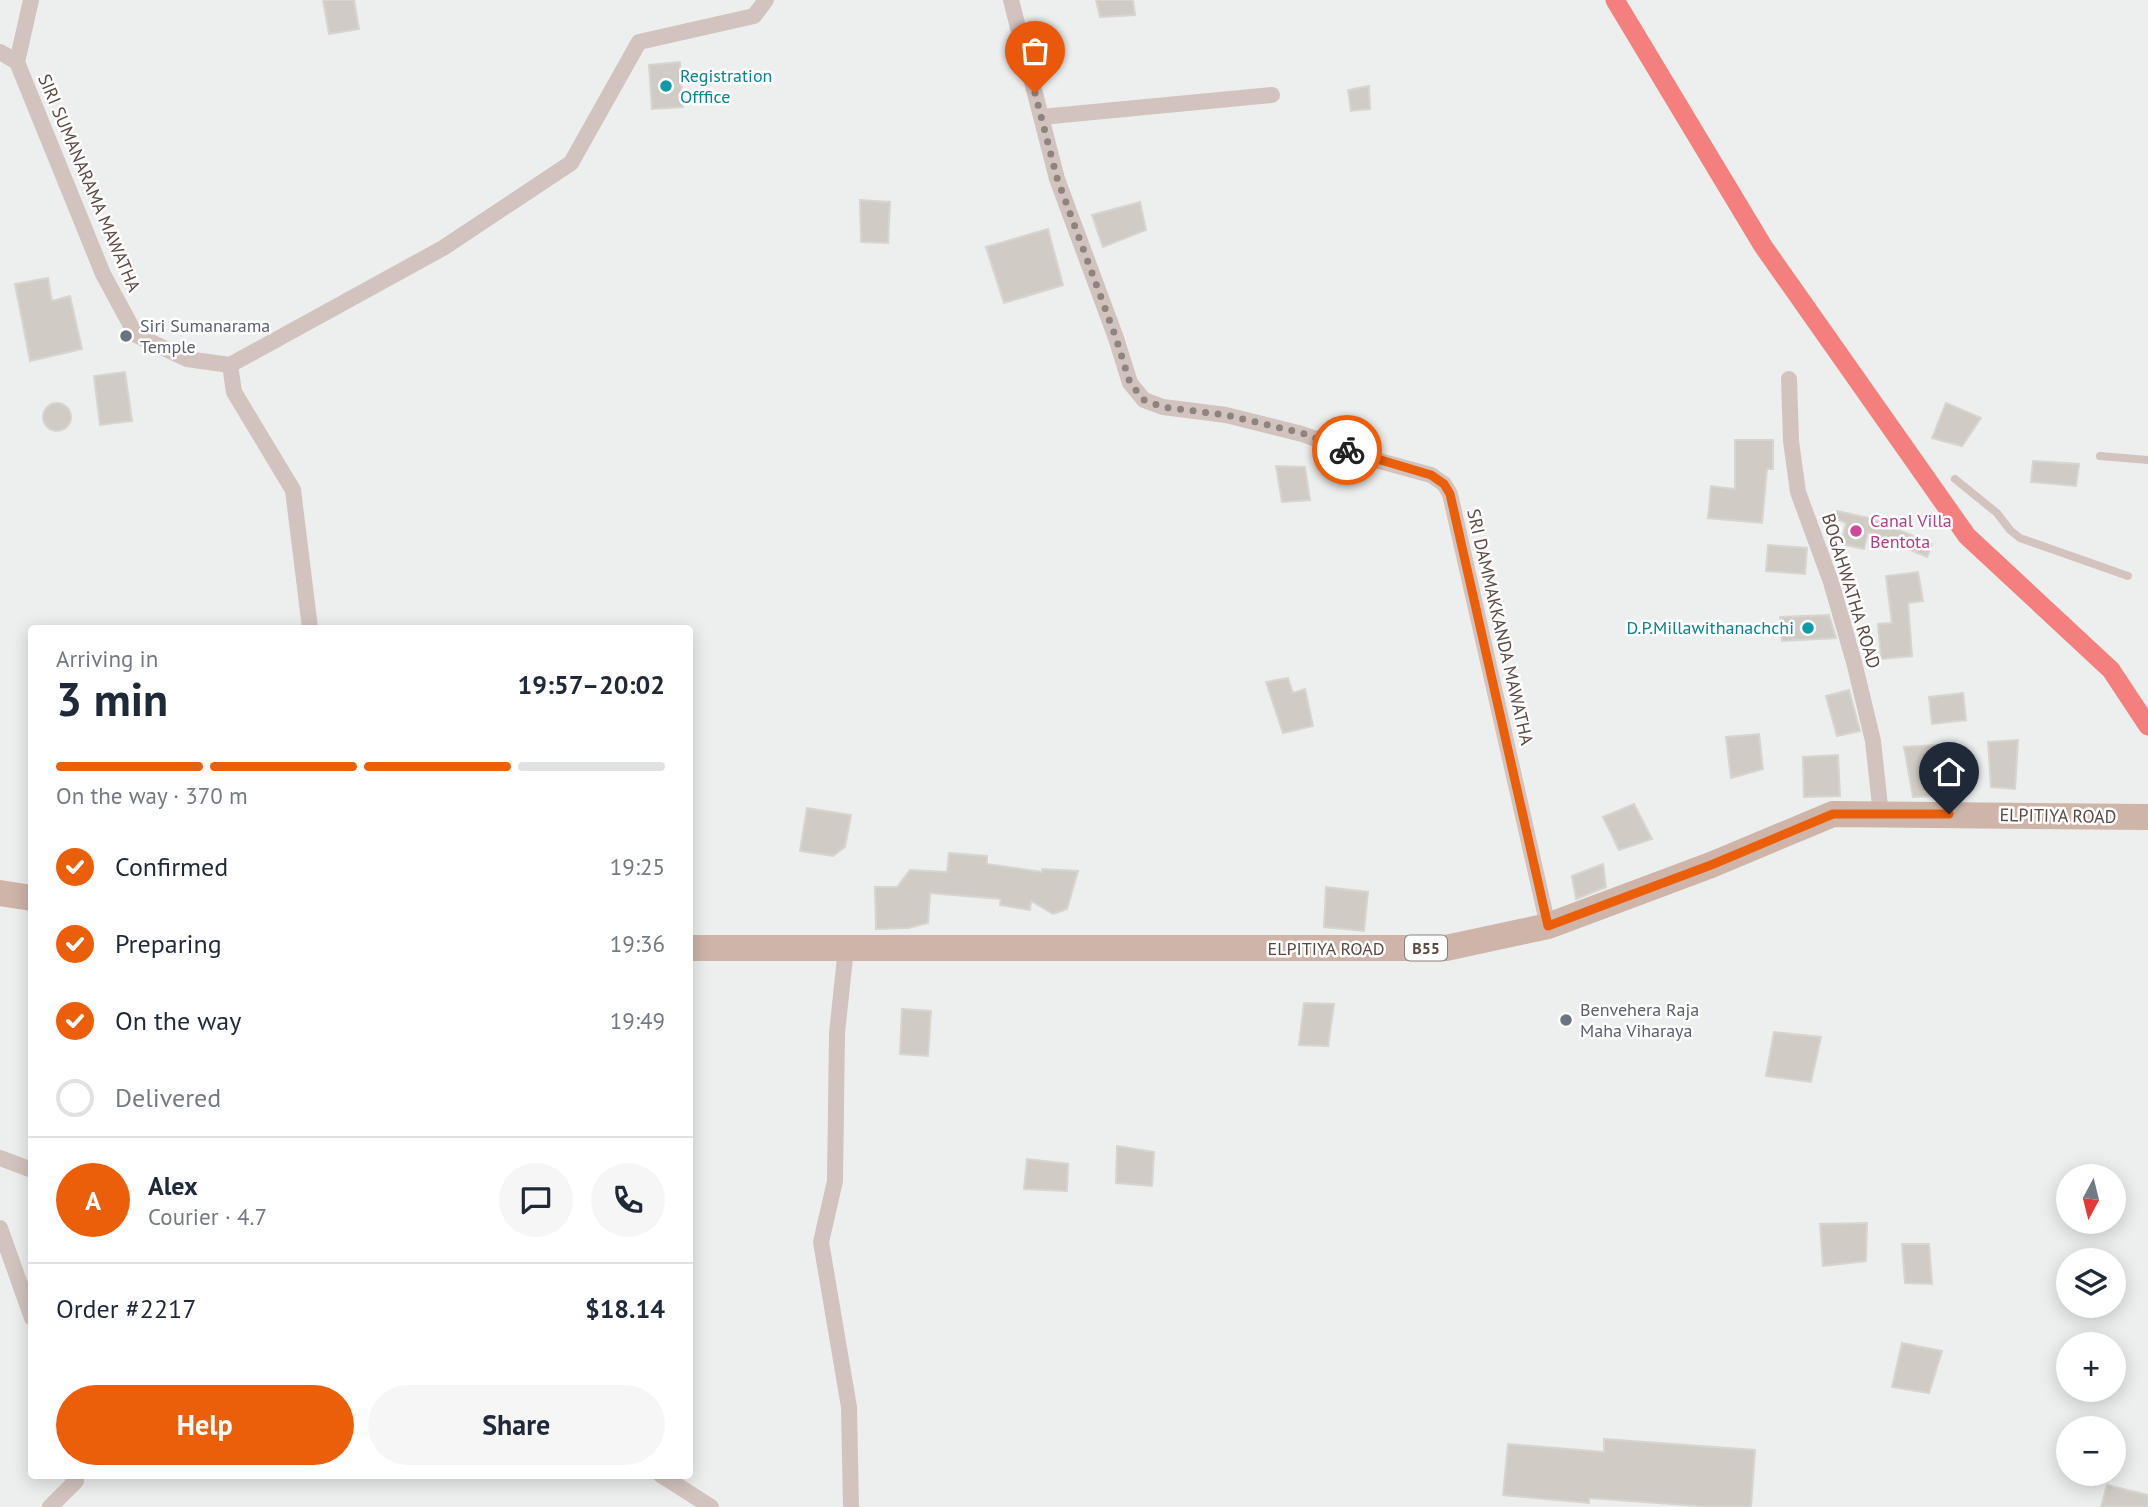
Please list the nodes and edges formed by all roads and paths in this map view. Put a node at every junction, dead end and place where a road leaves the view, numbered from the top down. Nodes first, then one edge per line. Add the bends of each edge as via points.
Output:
1 (31, 0) edge
2 (766, 0) edge
3 (1011, 0) edge
4 (0, 52) edge
5 (17, 62) junction
6 (1272, 95) dead end
7 (1041, 117) junction
8 (230, 365) junction
9 (1789, 379) dead end
10 (2100, 456) dead end
11 (2148, 460) edge
12 (1955, 479) dead end
13 (2128, 576) dead end
14 (310, 625) edge
15 (1881, 815) junction
16 (2144, 817) edge
17 (0, 893) edge
18 (28, 897) edge
19 (1548, 926) junction
20 (693, 948) edge
21 (846, 948) junction
22 (0, 1158) edge
23 (28, 1168) edge
24 (0, 1228) edge
25 (28, 1307) edge
26 (76, 1479) edge
27 (667, 1479) edge
28 (50, 1507) edge
29 (711, 1507) edge
30 (851, 1507) edge

1 - 5 street, SIRI SUMANARAMA MAWATHA
2 - 8 street via 754,16 639,42 571,163 443,248
3 - 7 street, SRI DAMMAKKANDA MAWATHA
4 - 5 street
5 - 8 street, SIRI SUMANARAMA MAWATHA via 103,274 136,335 187,359
6 - 7 street
7 - 19 street, SRI DAMMAKKANDA MAWATHA via 1057,178 1130,383 1144,400 1302,433 1431,475 1444,484 1450,494
8 - 14 street via 234,392 293,490
9 - 15 street, BOGAHWATHA ROAD via 1798,492 1854,662 1873,741
10 - 11 lane
12 - 13 lane via 2021,538
15 - 16 main road, ELPITIYA ROAD / B55
15 - 19 main road, ELPITIYA ROAD / B55 via 1833,814
17 - 18 main road
19 - 21 main road, ELPITIYA ROAD / B55 via 1446,948
20 - 21 main road, ELPITIYA ROAD / B55
21 - 30 street via 837,1033 835,1181 821,1242 849,1406
22 - 23 street
24 - 25 street
26 - 28 street
27 - 29 street

